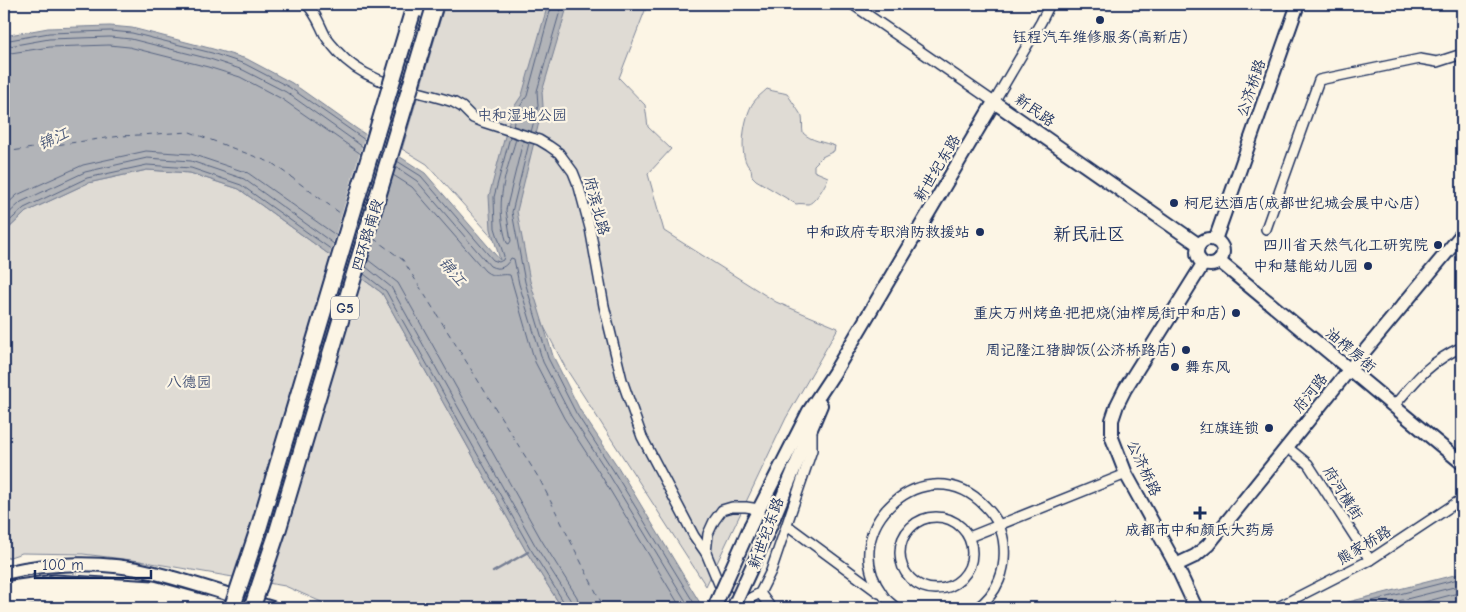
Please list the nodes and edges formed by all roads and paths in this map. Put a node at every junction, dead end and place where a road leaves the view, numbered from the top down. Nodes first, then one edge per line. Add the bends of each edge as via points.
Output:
1 (306, 4) edge
2 (852, 4) edge
3 (1050, 4) edge
4 (1298, 4) edge
5 (435, 6) edge
6 (414, 9) edge
7 (1462, 54) edge
8 (994, 102) junction
9 (1266, 229) dead end
10 (1462, 234) edge
11 (1215, 240) junction
12 (1199, 245) junction
13 (1219, 261) junction
14 (1204, 264) junction
15 (1462, 347) edge
16 (1349, 370) junction
17 (834, 373) junction
18 (1393, 407) junction
19 (812, 426) junction
20 (1287, 447) junction
21 (1462, 463) edge
22 (1126, 474) junction
23 (1462, 499) edge
24 (759, 509) junction
25 (787, 525) junction
26 (998, 525) junction
27 (969, 537) junction
28 (706, 553) junction
29 (1370, 560) junction
30 (1176, 565) junction
31 (4, 573) edge
32 (153, 589) junction
33 (4, 590) edge
34 (218, 592) junction
35 (760, 593) junction
36 (883, 596) junction
37 (4, 603) edge
38 (732, 604) edge
39 (174, 608) edge
40 (222, 608) edge
41 (232, 608) edge
42 (252, 608) edge
43 (272, 608) edge
44 (714, 608) edge
45 (771, 608) edge
46 (896, 608) edge
47 (977, 608) edge
48 (1196, 608) edge
49 (1276, 608) edge

1 - 28 street, 府滨北路 via 326,38 345,60 359,70 390,84 453,102 473,118 539,140 559,153 568,164 579,187 622,380 642,437
2 - 8 street, 新民路
3 - 8 street, 新世纪东路
4 - 11 main road, 公济桥路
5 - 42 highway, 四环路南段 / G5, bridge
6 - 41 highway, 四环路南段 / G5, bridge via 259,528
7 - 9 street via 1437,62 1420,59 1318,80
8 - 12 main road, 新民路
8 - 17 main road, 新世纪东路
10 - 16 main road, 府河路
11 - 12 main road via 1206,239
11 - 13 main road via 1223,250
12 - 14 main road via 1196,254
13 - 14 main road via 1212,265
13 - 16 main road, 油榨房街
14 - 22 main road, 公济桥路 via 1117,405 1112,420 1112,438
15 - 18 street via 1442,356
16 - 18 main road, 油榨房街
16 - 20 main road, 府河路
17 - 19 main road, 新世纪东路
17 - 24 main road, 新世纪东路 via 809,411
18 - 21 main road, 油榨房街
19 - 25 street, 新世纪东路 via 812,450
19 - 38 main road, 新世纪东路, bridge via 767,534
20 - 29 street, 府河横街 via 1308,464
20 - 30 main road, 府河路 via 1208,545
22 - 26 street
22 - 30 main road, 公济桥路
23 - 29 street, 熊家桥路
24 - 28 street via 732,507 722,510 708,534
24 - 44 main road, 新世纪东路, bridge
25 - 35 street, 新世纪东路
25 - 36 street
26 - 27 street
26 - 36 street via 994,515 978,498 959,488 937,485 916,488 897,498 881,514 872,534 869,555 872,577
26 - 47 street via 1004,536 1006,560 999,582 986,602
27 - 27 street via 952,520 928,517 908,530 902,541 902,565 917,584 939,589 950,586 960,580 970,565 972,548
28 - 38 street, 府滨北路
29 - 49 street, 熊家桥路
30 - 48 main road, 公济桥路
31 - 34 main road via 58,565 109,566 150,572
32 - 33 highway via 55,582
32 - 34 main road
32 - 40 highway
34 - 43 main road
35 - 38 street
35 - 45 street
36 - 46 street
37 - 39 highway via 58,595 113,597

